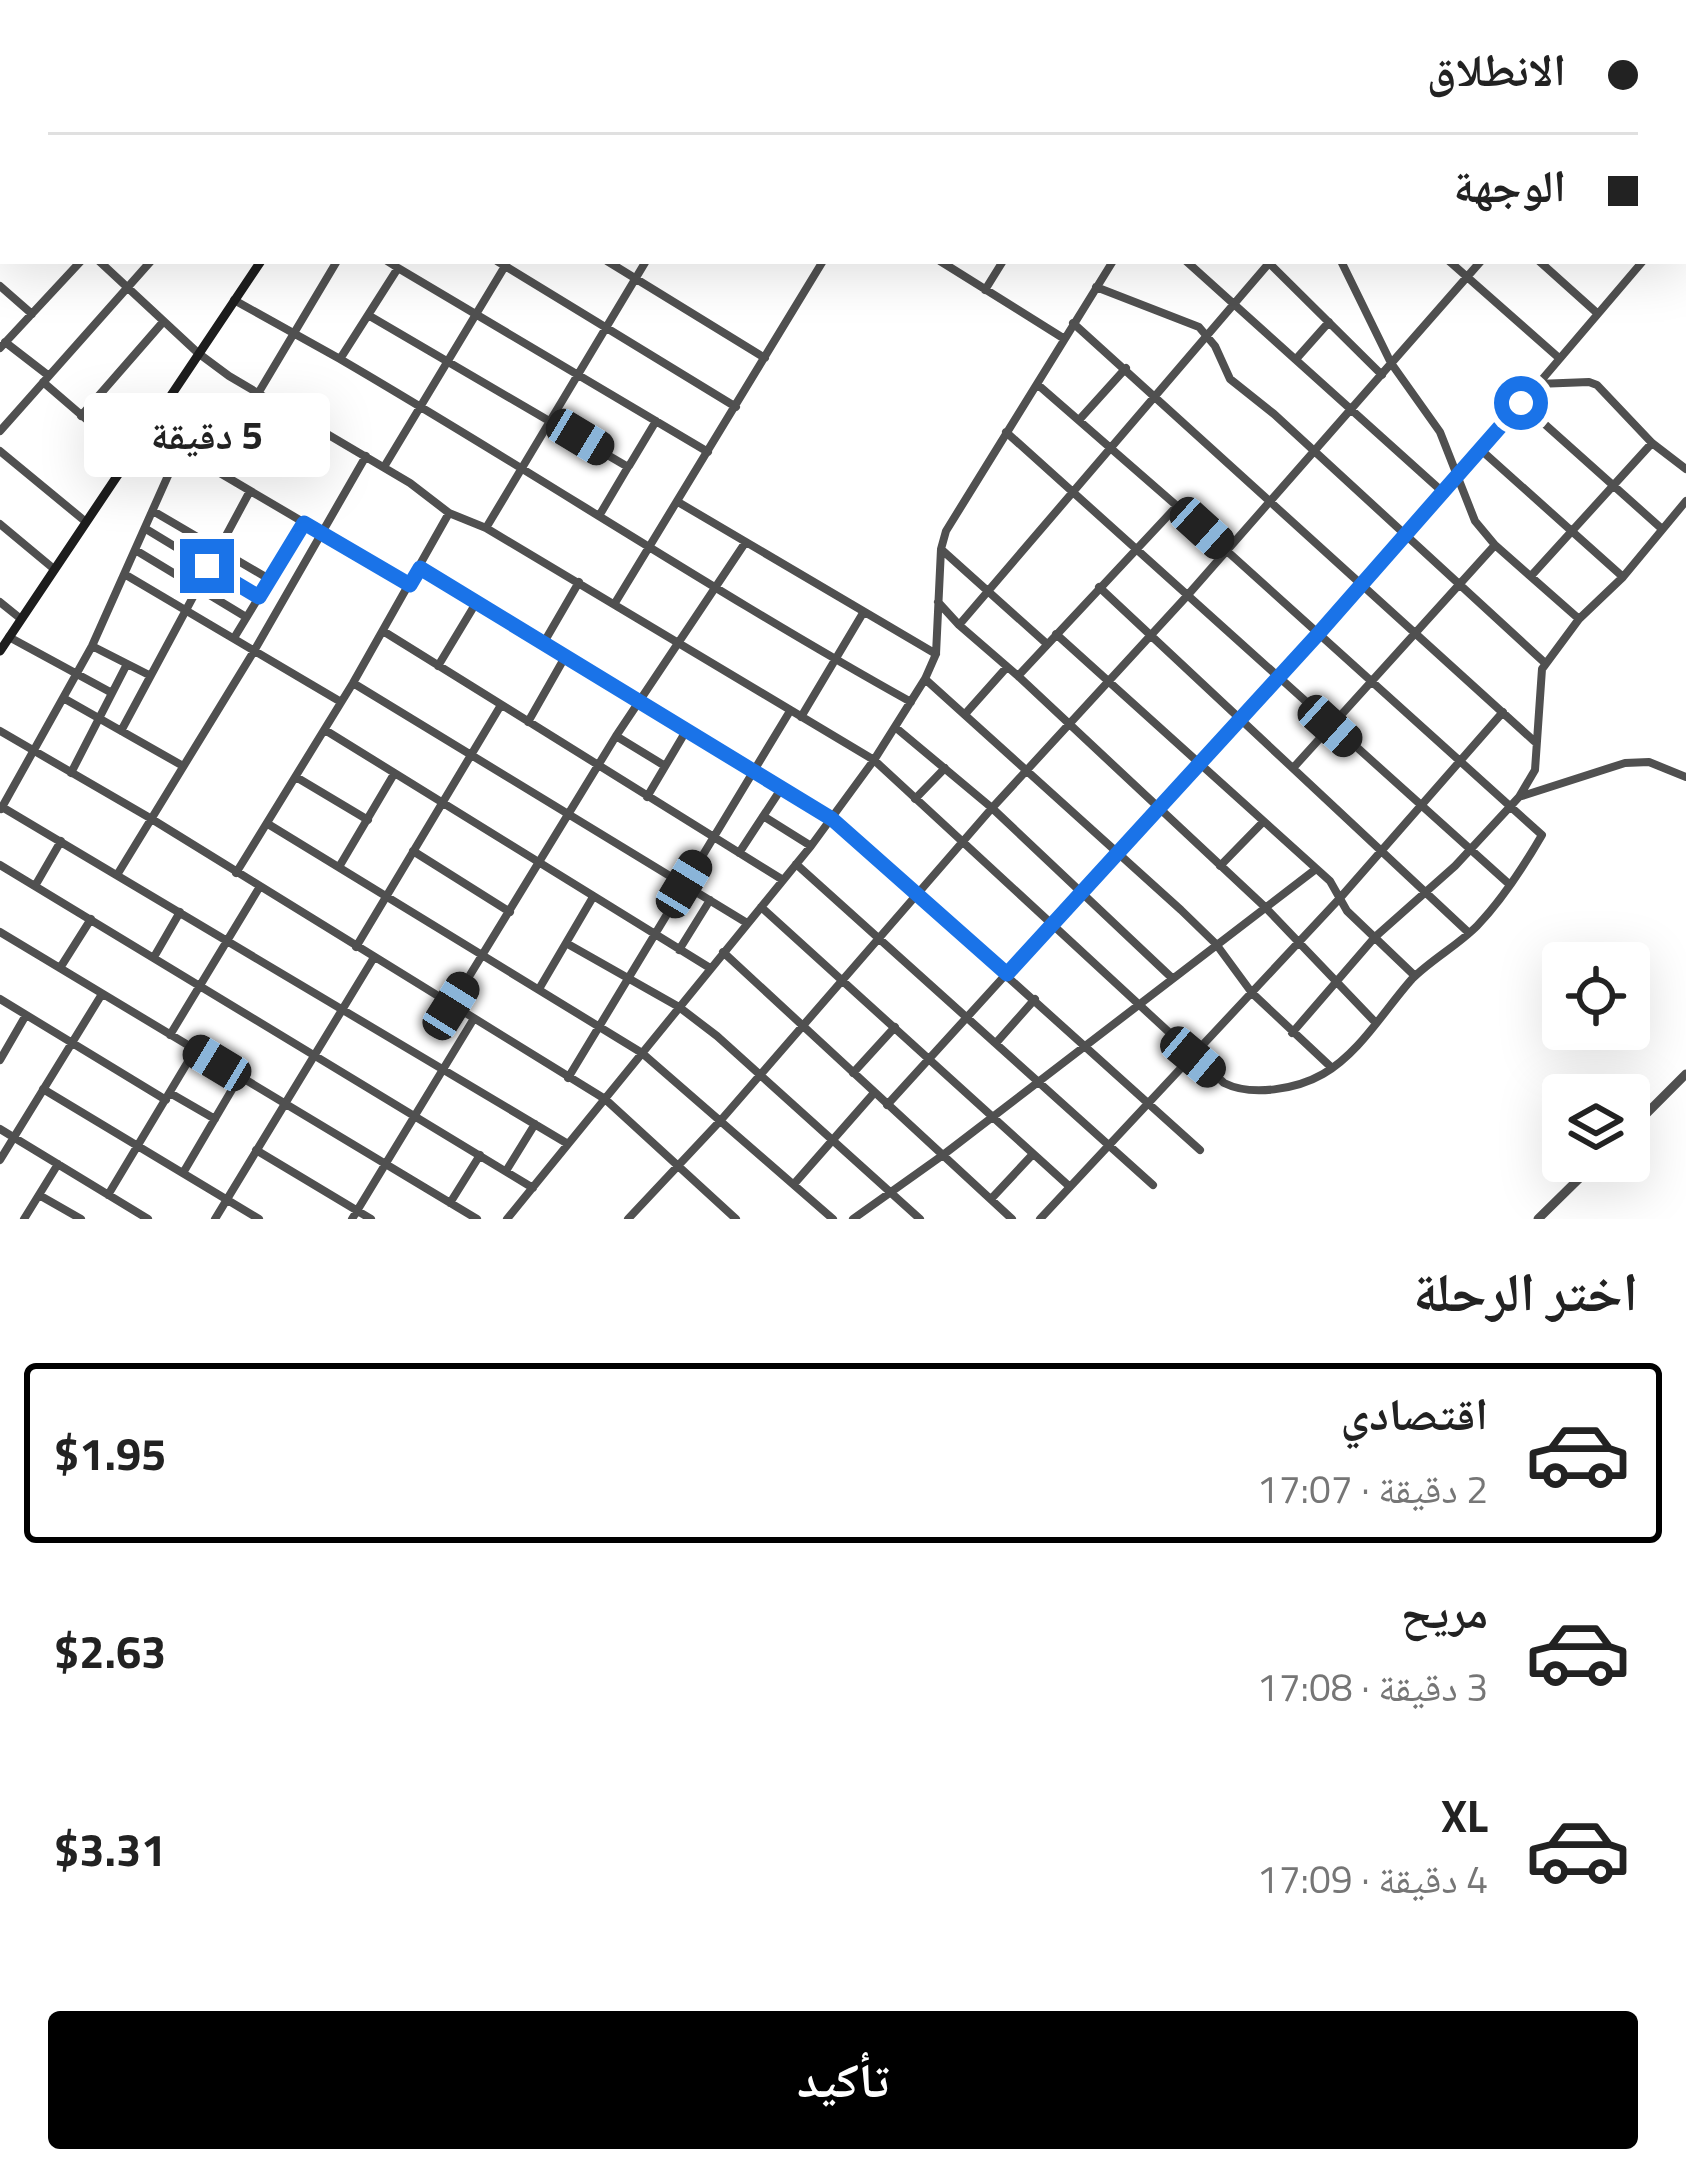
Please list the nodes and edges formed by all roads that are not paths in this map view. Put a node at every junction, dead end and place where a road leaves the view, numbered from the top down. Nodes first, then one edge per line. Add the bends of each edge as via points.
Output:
1 (78, 264) edge
2 (103, 264) edge
3 (149, 264) edge
4 (259, 264) edge
5 (335, 264) edge
6 (392, 264) edge
7 (502, 264) edge
8 (505, 264) edge
9 (612, 264) edge
10 (644, 264) edge
11 (818, 264) edge
12 (945, 264) edge
13 (1001, 264) edge
14 (1111, 264) edge
15 (1189, 264) edge
16 (1266, 264) edge
17 (1270, 264) edge
18 (1342, 264) edge
19 (1452, 264) edge
20 (1479, 264) edge
21 (1542, 264) edge
22 (1639, 264) edge
23 (398, 268) junction
24 (634, 278) junction
25 (1467, 279) junction
26 (0, 286) edge
27 (1096, 286) junction
28 (128, 288) junction
29 (986, 290) junction
30 (234, 300) junction
31 (1234, 304) junction
32 (476, 312) junction
33 (1597, 313) junction
34 (32, 314) junction
35 (368, 315) junction
36 (164, 322) junction
37 (1329, 322) junction
38 (1073, 323) junction
39 (606, 326) junction
40 (294, 333) junction
41 (1208, 335) junction
42 (1064, 338) junction
43 (3, 345) edge
44 (198, 353) junction
45 (765, 358) junction
46 (1297, 358) junction
47 (1559, 358) junction
48 (340, 359) junction
49 (446, 361) junction
50 (1391, 363) junction
51 (1126, 368) junction
52 (578, 375) junction
53 (1382, 375) junction
54 (46, 379) junction
55 (1037, 384) junction
56 (1537, 384) junction
57 (256, 394) junction
58 (1156, 395) junction
59 (1521, 403) junction
60 (420, 406) junction
61 (736, 407) junction
62 (1351, 409) junction
63 (81, 416) junction
64 (552, 420) junction
65 (1079, 420) junction
66 (656, 421) junction
67 (0, 430) edge
68 (147, 430) junction
69 (1006, 432) junction
70 (1652, 443) junction
71 (1111, 448) junction
72 (1481, 450) junction
73 (0, 451) edge
74 (179, 451) junction
75 (1313, 451) junction
76 (708, 452) junction
77 (130, 456) junction
78 (365, 456) junction
79 (628, 466) junction
80 (384, 467) junction
81 (522, 467) junction
82 (1686, 469) edge
83 (213, 470) junction
84 (1460, 477) junction
85 (1612, 486) junction
86 (250, 491) junction
87 (1073, 492) junction
88 (1444, 494) junction
89 (1269, 499) junction
90 (1686, 501) edge
91 (677, 502) junction
92 (1177, 506) junction
93 (153, 512) junction
94 (449, 513) junction
95 (599, 516) junction
96 (86, 521) junction
97 (304, 523) junction
98 (0, 524) edge
99 (486, 528) junction
100 (1662, 529) junction
101 (146, 530) junction
102 (1571, 531) junction
103 (323, 534) junction
104 (1406, 536) junction
105 (745, 543) junction
106 (1495, 545) junction
107 (218, 547) junction
108 (649, 547) junction
109 (941, 549) junction
110 (1136, 550) junction
111 (1226, 550) junction
112 (137, 551) junction
113 (207, 566) junction
114 (420, 568) junction
115 (54, 569) junction
116 (127, 575) junction
117 (1531, 576) junction
118 (1623, 577) junction
119 (269, 579) junction
120 (579, 582) junction
121 (1364, 584) junction
122 (410, 585) junction
123 (1460, 585) junction
124 (196, 587) junction
125 (1099, 587) junction
126 (715, 589) junction
127 (988, 592) junction
128 (259, 597) junction
129 (1186, 597) junction
130 (0, 602) edge
131 (938, 602) junction
132 (476, 603) junction
133 (615, 604) junction
134 (184, 608) junction
135 (862, 614) junction
136 (247, 617) junction
137 (21, 619) junction
138 (1579, 619) junction
139 (959, 626) junction
140 (383, 631) junction
141 (1416, 632) junction
142 (1319, 633) junction
143 (1056, 634) junction
144 (1151, 634) junction
145 (9, 637) junction
146 (234, 638) junction
147 (681, 643) junction
148 (543, 644) junction
149 (1047, 644) junction
150 (92, 646) junction
151 (0, 650) edge
152 (254, 651) junction
153 (936, 654) junction
154 (565, 657) junction
155 (836, 661) junction
156 (1545, 663) junction
157 (128, 664) junction
158 (438, 666) junction
159 (1007, 667) junction
160 (149, 675) junction
161 (77, 676) junction
162 (1018, 676) junction
163 (926, 679) junction
164 (1277, 679) junction
165 (1106, 682) junction
166 (1371, 682) junction
167 (353, 683) junction
168 (112, 693) junction
169 (65, 699) junction
170 (341, 702) junction
171 (638, 702) junction
172 (910, 702) junction
173 (501, 705) junction
174 (790, 711) junction
175 (1503, 712) junction
176 (966, 713) junction
177 (801, 717) junction
178 (99, 718) junction
179 (1242, 718) junction
180 (528, 722) junction
181 (1068, 723) junction
182 (1330, 726) junction
183 (896, 727) junction
184 (325, 730) junction
185 (0, 731) edge
186 (121, 731) junction
187 (686, 731) junction
188 (616, 736) junction
189 (1535, 742) junction
190 (35, 753) junction
191 (471, 754) junction
192 (874, 760) junction
193 (1459, 760) junction
194 (1198, 765) junction
195 (183, 766) junction
196 (665, 766) junction
197 (598, 767) junction
198 (1294, 767) junction
199 (945, 768) junction
200 (1027, 768) junction
201 (752, 772) junction
202 (71, 773) junction
203 (394, 774) junction
204 (296, 777) junction
205 (1686, 777) edge
206 (781, 789) junction
207 (646, 797) junction
208 (1519, 797) junction
209 (915, 799) junction
210 (440, 804) junction
211 (1421, 806) junction
212 (1512, 806) junction
213 (992, 808) junction
214 (1, 809) edge
215 (1159, 809) junction
216 (569, 815) junction
217 (763, 816) junction
218 (150, 818) junction
219 (832, 819) junction
220 (368, 820) junction
221 (1262, 822) junction
222 (268, 824) junction
223 (712, 837) junction
224 (61, 841) junction
225 (964, 842) junction
226 (811, 846) junction
227 (1471, 849) junction
228 (1383, 850) junction
229 (413, 851) junction
230 (1120, 852) junction
231 (739, 853) junction
232 (540, 863) junction
233 (796, 864) junction
234 (0, 865) edge
235 (1220, 866) junction
236 (339, 867) junction
237 (1316, 869) junction
238 (236, 873) junction
239 (117, 875) junction
240 (783, 880) junction
241 (684, 884) junction
242 (1510, 884) junction
243 (35, 886) junction
244 (259, 888) junction
245 (1425, 891) junction
246 (1082, 892) junction
247 (386, 897) junction
248 (917, 897) junction
249 (593, 898) junction
250 (1340, 898) junction
251 (710, 899) junction
252 (761, 907) junction
253 (1265, 908) junction
254 (179, 912) junction
255 (510, 912) junction
256 (91, 919) junction
257 (748, 923) junction
258 (1051, 924) junction
259 (0, 932) edge
260 (1469, 933) junction
261 (655, 935) junction
262 (1375, 938) junction
263 (880, 939) junction
264 (227, 940) junction
265 (1299, 942) junction
266 (566, 943) junction
267 (1216, 944) junction
268 (356, 947) junction
269 (679, 950) junction
270 (723, 952) junction
271 (482, 956) junction
272 (154, 957) junction
273 (373, 959) junction
274 (60, 968) junction
275 (710, 968) junction
276 (1007, 974) junction
277 (1415, 976) junction
278 (1172, 978) junction
279 (627, 980) junction
280 (844, 980) junction
281 (1336, 982) junction
282 (200, 985) junction
283 (539, 990) junction
284 (1252, 992) junction
285 (102, 994) junction
286 (0, 999) edge
287 (1035, 999) junction
288 (451, 1006) junction
289 (1137, 1006) junction
290 (679, 1007) junction
291 (343, 1010) junction
292 (26, 1015) junction
293 (967, 1017) junction
294 (473, 1020) junction
295 (1375, 1022) junction
296 (802, 1026) junction
297 (896, 1027) junction
298 (598, 1028) junction
299 (1292, 1033) junction
300 (170, 1035) junction
301 (72, 1042) junction
302 (996, 1043) junction
303 (1084, 1045) junction
304 (195, 1050) junction
305 (642, 1053) junction
306 (314, 1056) junction
307 (1193, 1057) junction
308 (930, 1059) junction
309 (0, 1060) edge
310 (443, 1067) junction
311 (1332, 1068) junction
312 (761, 1073) junction
313 (854, 1073) junction
314 (1686, 1074) edge
315 (240, 1076) junction
316 (568, 1078) junction
317 (1038, 1082) junction
318 (43, 1089) junction
319 (874, 1093) junction
320 (168, 1096) junction
321 (605, 1099) junction
322 (285, 1104) junction
323 (1148, 1104) junction
324 (887, 1105) junction
325 (1650, 1109) edge
326 (415, 1114) junction
327 (992, 1117) junction
328 (215, 1119) junction
329 (721, 1120) junction
330 (535, 1124) junction
331 (0, 1129) edge
332 (14, 1137) junction
333 (833, 1138) junction
334 (568, 1144) junction
335 (1108, 1146) junction
336 (137, 1147) junction
337 (256, 1150) junction
338 (1199, 1150) dead end
339 (1033, 1154) junction
340 (480, 1155) junction
341 (943, 1155) junction
342 (0, 1160) edge
343 (58, 1164) junction
344 (385, 1164) junction
345 (679, 1166) junction
346 (506, 1172) junction
347 (183, 1173) junction
348 (1576, 1182) edge
349 (794, 1184) junction
350 (1153, 1185) dead end
351 (1070, 1187) junction
352 (533, 1188) junction
353 (892, 1192) junction
354 (40, 1195) junction
355 (108, 1195) junction
356 (227, 1199) junction
357 (991, 1199) junction
358 (450, 1203) junction
359 (354, 1214) edge
360 (25, 1219) edge
361 (81, 1219) edge
362 (148, 1219) edge
363 (215, 1219) edge
364 (260, 1219) edge
365 (371, 1219) edge
366 (478, 1219) edge
367 (507, 1219) edge
368 (628, 1219) edge
369 (736, 1219) edge
370 (833, 1219) edge
371 (853, 1219) edge
372 (920, 1219) edge
373 (1012, 1219) edge
374 (1040, 1219) edge
375 (1538, 1219) edge

1 - 34 street
2 - 28 street
3 - 28 street
4 - 30 main road
5 - 40 street
6 - 23 street
7 - 32 street
8 - 39 street
9 - 24 street
10 - 24 street
11 - 45 street
12 - 29 street
13 - 29 street
14 - 27 street
15 - 31 street
16 - 31 street
17 - 37 street
18 - 50 street
19 - 25 street
20 - 25 street
21 - 33 street
22 - 33 street
23 - 32 street
23 - 35 street
24 - 39 street
24 - 45 street
25 - 47 street
25 - 50 street
26 - 34 street
27 - 38 street
27 - 41 street
28 - 36 street
28 - 54 street
29 - 42 street
30 - 40 street
30 - 44 main road
31 - 41 street
31 - 46 street
32 - 49 street
32 - 52 street
33 - 47 street
34 - 43 street
35 - 48 street
35 - 49 street
36 - 44 street
36 - 63 street
37 - 46 street
37 - 53 street
38 - 42 street
38 - 51 street
39 - 52 street
39 - 61 street
40 - 48 street
40 - 57 street
41 - 58 street
41 - 75 street via 1237,386
42 - 55 street
43 - 54 street
44 - 57 street
44 - 68 main road
45 - 61 street
46 - 62 street
47 - 56 street
48 - 60 street
49 - 60 street
49 - 64 street
50 - 53 street
50 - 84 street via 1432,417
51 - 58 street
51 - 65 street
52 - 64 street
52 - 66 street
53 - 62 street
54 - 63 street
54 - 67 street
55 - 65 street
55 - 69 street
56 - 59 street
56 - 70 street via 1597,385
57 - 78 street
57 - 83 street
58 - 71 street
58 - 89 street
59 - 72 street
59 - 85 street
60 - 80 street
60 - 81 street
61 - 76 street
62 - 75 street
62 - 88 street
63 - 77 street
64 - 79 street
64 - 81 street
65 - 71 street
66 - 76 street
66 - 79 street
68 - 74 street
68 - 77 main road
69 - 87 street
69 - 109 street
70 - 82 street
70 - 85 street
71 - 87 street
71 - 92 street
72 - 84 street
72 - 102 street
73 - 96 street
74 - 83 street
74 - 93 street
75 - 89 street
75 - 104 street
76 - 91 street
77 - 96 main road
78 - 80 street
78 - 103 street
79 - 95 street
80 - 94 street
81 - 95 street
81 - 99 street
83 - 86 street
84 - 88 street
84 - 106 street via 1475,521
85 - 100 street
85 - 102 street
86 - 97 street
86 - 107 street
87 - 110 street
87 - 127 street
88 - 104 street
89 - 111 street
89 - 121 street
90 - 100 street
91 - 105 street
91 - 108 street
92 - 110 street
92 - 111 street
93 - 101 street
93 - 107 street
94 - 99 street
94 - 114 street
95 - 108 street
96 - 115 main road
97 - 103 street
97 - 119 street
98 - 115 street
99 - 120 street
100 - 118 street
101 - 112 street
101 - 113 street
102 - 117 street
102 - 118 street
103 - 122 street
103 - 152 street
104 - 121 street
104 - 123 street
105 - 126 street
105 - 135 street
106 - 117 street
106 - 123 street
107 - 113 street
107 - 119 street
108 - 126 street
108 - 133 street
109 - 127 street
109 - 131 street
110 - 125 street
110 - 129 street
111 - 129 street
111 - 142 street
112 - 116 street
112 - 124 street
113 - 124 street
113 - 128 street
114 - 122 street
114 - 132 street
115 - 137 main road
116 - 134 street
116 - 150 street
117 - 138 street
118 - 138 street
119 - 128 street
120 - 133 street
120 - 148 street
121 - 141 street
121 - 142 street
122 - 140 street
123 - 141 street
123 - 156 street
124 - 134 street
124 - 136 street
125 - 143 street
125 - 144 street
126 - 147 street
126 - 155 street
127 - 139 street
127 - 149 street
128 - 136 street
129 - 144 street
129 - 164 street
130 - 137 street
131 - 139 street
131 - 153 street
132 - 148 street
132 - 158 street
133 - 147 street
134 - 146 street
134 - 160 street
135 - 153 street
135 - 155 street
136 - 146 street
137 - 145 main road
138 - 156 street
139 - 159 street
140 - 158 street
140 - 167 street
141 - 166 street
141 - 175 street
142 - 164 street
142 - 166 street
143 - 149 street
143 - 165 street
144 - 165 street
144 - 179 street
145 - 151 main road
145 - 161 street
146 - 152 street
147 - 171 street
147 - 174 street
148 - 154 street
149 - 162 street
150 - 157 street
150 - 161 street
152 - 170 street
152 - 195 street
153 - 163 street
154 - 171 street
154 - 180 street
155 - 172 street
155 - 177 street
156 - 189 street
157 - 160 street
157 - 168 street
158 - 173 street
159 - 162 street
159 - 176 street
160 - 186 street
161 - 168 street
161 - 169 street
162 - 181 street
163 - 172 street
163 - 176 street
164 - 179 street
164 - 182 street
165 - 181 street
165 - 194 street
166 - 182 street
166 - 193 street
167 - 170 street
167 - 191 street
168 - 178 street
169 - 178 street
169 - 190 street
170 - 184 street
171 - 187 street
171 - 188 street
172 - 183 street
173 - 180 street
173 - 191 street
174 - 177 street
174 - 201 street
175 - 189 street
175 - 193 street
176 - 200 street
177 - 192 street
178 - 186 street
178 - 202 street
179 - 194 street
179 - 198 street
180 - 197 street
181 - 200 street
181 - 215 street
182 - 198 street
182 - 211 street
183 - 192 street
183 - 199 street
184 - 203 street
184 - 204 street
185 - 190 street
186 - 195 street
187 - 196 street
187 - 201 street
188 - 196 street
188 - 197 street
189 - 208 street via 1535,770
190 - 202 street
190 - 214 street
191 - 210 street
191 - 216 street
192 - 209 street
192 - 219 street
193 - 211 street
193 - 212 street
194 - 215 street
194 - 221 street
195 - 218 street
196 - 207 street
197 - 207 street
197 - 216 street
198 - 228 street
199 - 209 street
199 - 213 street
200 - 213 street
200 - 230 street
201 - 206 street
201 - 223 street
202 - 218 street
203 - 210 street
203 - 220 street
204 - 220 street
204 - 222 street
205 - 208 street via 1625,764
206 - 217 street
206 - 219 street
207 - 223 street
208 - 212 street
209 - 225 street
210 - 229 street
210 - 232 street
211 - 227 street
211 - 228 street
212 - 227 street
212 - 242 street via 1542,835
213 - 225 street
213 - 246 street
214 - 224 street
215 - 230 street
215 - 235 street
216 - 232 street
216 - 241 street
217 - 226 street
217 - 231 street
218 - 238 street
218 - 239 street
219 - 226 street
219 - 248 street
220 - 236 street
221 - 235 street
221 - 237 street
222 - 236 street
222 - 238 street
223 - 231 street
223 - 241 street
224 - 239 street
224 - 243 street
225 - 248 street
225 - 258 street
226 - 233 street
227 - 242 street
227 - 245 street
228 - 245 street
228 - 250 street
229 - 247 street
229 - 255 street
230 - 246 street
230 - 267 street
231 - 240 street
232 - 249 street
232 - 255 street
233 - 240 street
233 - 263 street
234 - 243 street
235 - 253 street
236 - 247 street
237 - 250 street
237 - 253 street
238 - 244 street
239 - 254 street
240 - 252 street
241 - 251 street
241 - 261 street
242 - 260 street
243 - 256 street
244 - 264 street
244 - 268 street
245 - 260 street
245 - 262 street
246 - 258 street
246 - 278 street
247 - 268 street
247 - 271 street
248 - 263 street
248 - 276 street
249 - 261 street
249 - 266 street
250 - 262 street
250 - 265 street
251 - 257 street
251 - 269 street
252 - 257 street
252 - 280 street
253 - 265 street
253 - 267 street
254 - 264 street
254 - 272 street
255 - 271 street
256 - 272 street
256 - 274 street
257 - 270 street
258 - 276 street
258 - 289 street
259 - 274 street
260 - 277 street
261 - 269 street
261 - 279 street
262 - 277 street
262 - 281 street
263 - 280 street
263 - 293 street
264 - 282 street
264 - 291 street
265 - 281 street
265 - 284 street
266 - 279 street
266 - 283 street
267 - 278 street
267 - 284 street
268 - 273 street
269 - 275 street
270 - 275 street
270 - 296 street
271 - 283 street
271 - 288 street
272 - 282 street
273 - 288 street
273 - 291 street
274 - 285 street
275 - 290 street
276 - 287 street
276 - 293 street
277 - 295 street
278 - 289 street
279 - 290 street
279 - 298 street
280 - 296 street
280 - 297 street
281 - 295 street
281 - 299 street
282 - 300 street
282 - 306 street
283 - 298 street
284 - 299 street
284 - 307 street
285 - 300 street
285 - 301 street
286 - 292 street
287 - 302 street
287 - 303 street
288 - 294 street
289 - 303 street
289 - 307 street
290 - 305 street
290 - 312 street
291 - 306 street
291 - 310 street
292 - 301 street
292 - 309 street
293 - 302 street
293 - 308 street
294 - 310 street
294 - 316 street
295 - 311 street
296 - 312 street
296 - 313 street
297 - 308 street
297 - 313 street
298 - 305 street
298 - 316 street
299 - 311 street
300 - 304 street
301 - 318 street
301 - 320 street
302 - 317 street
303 - 317 street
303 - 323 street
304 - 315 street
304 - 320 street
305 - 321 street
305 - 329 street
306 - 322 street
306 - 326 street
307 - 311 street via 1239,1088 1284,1088
307 - 323 street
308 - 324 street
308 - 327 street
310 - 326 street
310 - 330 street
312 - 329 street
312 - 333 street
313 - 319 street
314 - 325 street
315 - 322 street
315 - 328 street
316 - 321 street
317 - 327 street
317 - 335 street
318 - 332 street
318 - 336 street
319 - 324 street
319 - 333 street
320 - 328 street
320 - 336 street
321 - 334 street
321 - 345 street
322 - 337 street
322 - 344 street
323 - 335 street
323 - 338 street
324 - 341 street
326 - 340 street
326 - 344 street
327 - 339 street
327 - 341 street
328 - 347 street
329 - 345 street
329 - 349 street
330 - 334 street
330 - 346 street
331 - 332 street
332 - 342 street
332 - 343 street
333 - 349 street
333 - 353 street
334 - 352 street
335 - 350 street
335 - 351 street
336 - 347 street
336 - 355 street
337 - 356 street
337 - 359 street
339 - 351 street
339 - 357 street
340 - 346 street
340 - 358 street
341 - 353 street
341 - 357 street
343 - 354 street
343 - 355 street
344 - 358 street
344 - 359 street
345 - 368 street
345 - 369 street
346 - 352 street
347 - 356 street
348 - 375 street
349 - 370 street
351 - 374 street
352 - 367 street
353 - 371 street
353 - 372 street
354 - 360 street
354 - 361 street
355 - 362 street
356 - 363 street
356 - 364 street
357 - 373 street
358 - 366 street
359 - 365 street

